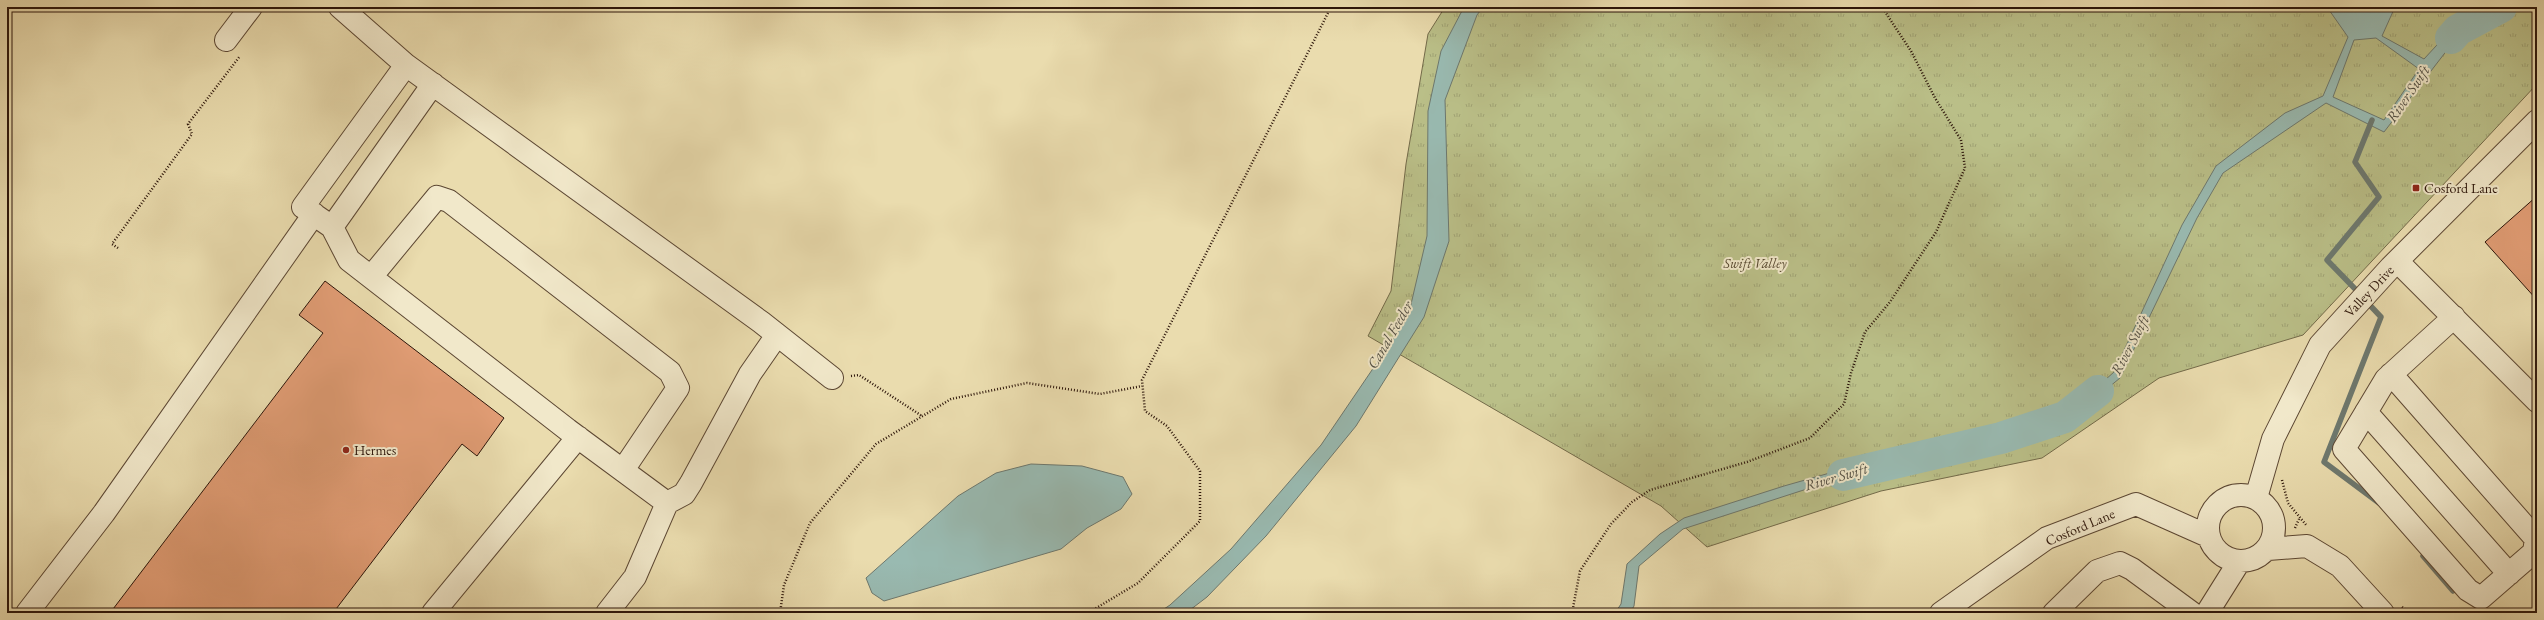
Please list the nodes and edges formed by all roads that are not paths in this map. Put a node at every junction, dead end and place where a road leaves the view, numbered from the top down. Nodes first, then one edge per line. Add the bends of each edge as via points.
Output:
1 (251, 7) edge
2 (340, 7) edge
3 (235, 45) road end
4 (406, 66) junction
5 (433, 84) junction
6 (2537, 121) edge
7 (314, 214) junction
8 (332, 227) junction
9 (2397, 261) junction
10 (370, 277) junction
11 (2454, 318) junction
12 (777, 334) junction
13 (2391, 374) junction
14 (832, 378) road end
15 (2537, 401) edge
16 (2366, 412) junction
17 (578, 437) junction
18 (622, 470) junction
19 (2256, 498) junction
20 (667, 503) junction
21 (2208, 536) junction
22 (2268, 549) junction
23 (2239, 562) junction
24 (2509, 574) junction
25 (27, 613) edge
26 (433, 613) edge
27 (607, 613) edge
28 (1941, 613) edge
29 (2054, 613) edge
30 (2192, 613) edge
31 (2207, 613) edge
32 (2384, 613) edge

1 - 3 street
2 - 4 street
4 - 5 street
4 - 7 street via 303,207
5 - 8 street
5 - 12 street
6 - 9 street, Valley Drive
7 - 8 street
7 - 25 street via 104,513
8 - 10 street via 349,260
9 - 11 street
9 - 19 street, Valley Drive via 2320,345 2274,439
10 - 17 street
10 - 18 street via 436,197 449,201 670,372 678,388
11 - 13 street
11 - 15 street
12 - 14 street
12 - 20 street via 750,374 684,494
13 - 16 street
13 - 24 street via 2536,539 2534,552
16 - 24 street
16 - 24 street via 2344,449 2468,590 2480,598
17 - 18 street
17 - 26 street
18 - 20 street
19 - 21 street via 2235,495 2216,506 2208,525
19 - 22 street via 2264,504 2274,521 2272,541
20 - 27 street via 635,577
21 - 23 street via 2219,554
21 - 28 street, Cosford Lane via 2136,504 2047,538
22 - 23 street via 2260,556
22 - 32 street via 2307,546 2340,566
23 - 31 street
29 - 30 street via 2097,571 2120,563

